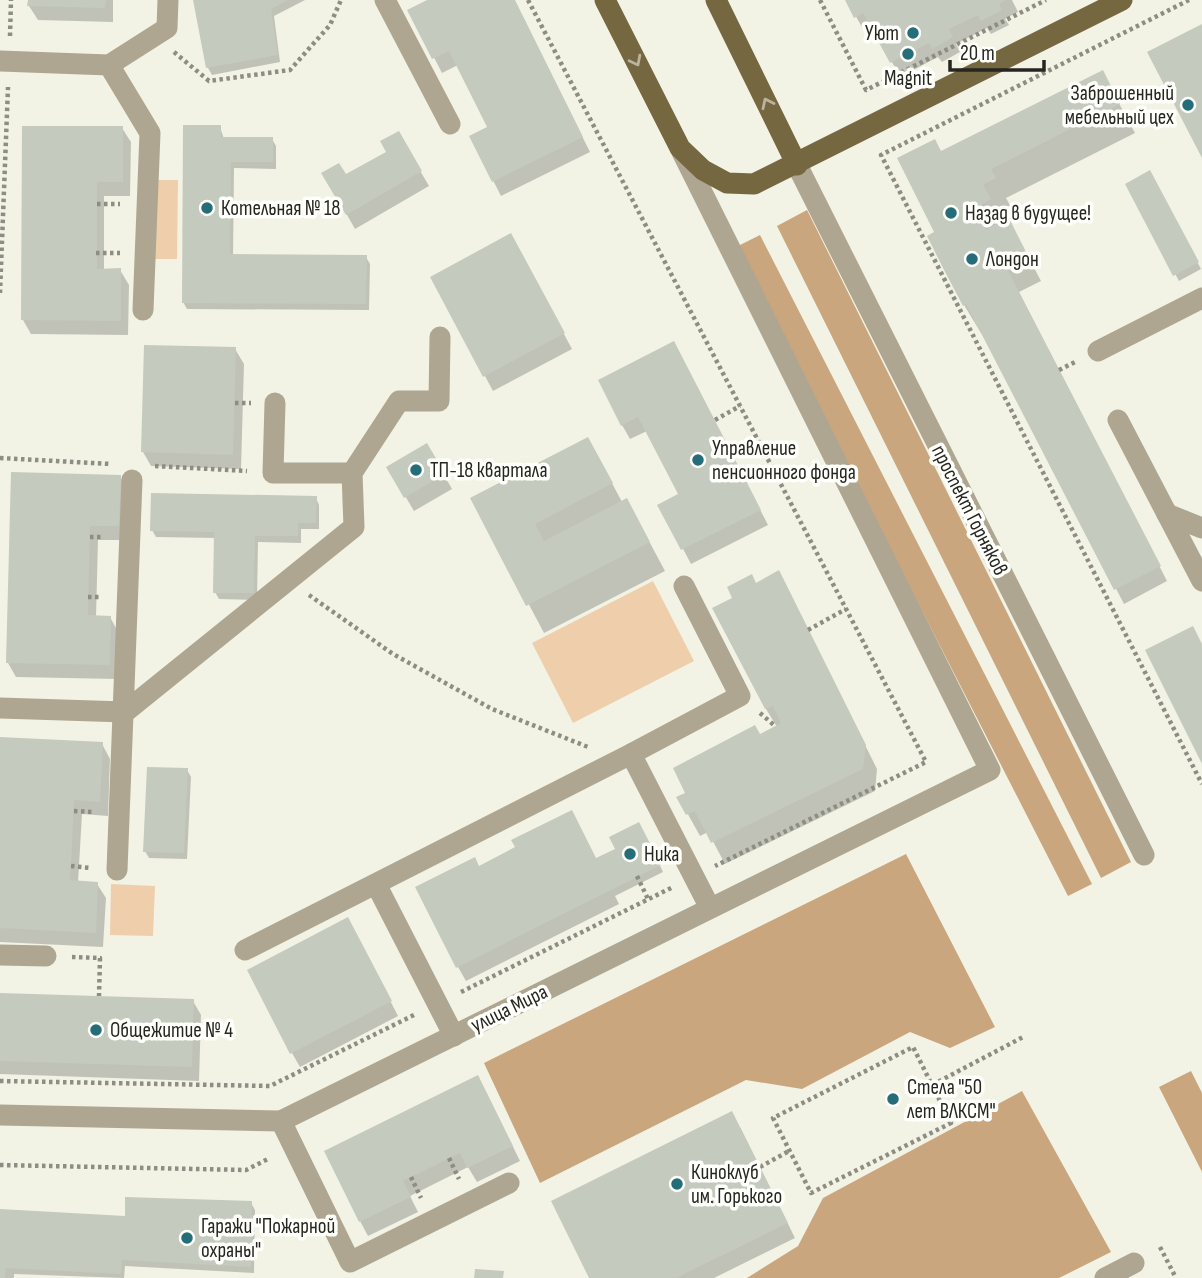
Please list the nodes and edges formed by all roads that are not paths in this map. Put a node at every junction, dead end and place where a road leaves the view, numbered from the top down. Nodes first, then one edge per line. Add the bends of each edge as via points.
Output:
1 (168, 0) edge
2 (385, 0) edge
3 (605, 0) edge
4 (716, 0) edge
5 (1122, 0) edge
6 (4, 62) edge
7 (109, 65) junction
8 (450, 124) dead end
9 (680, 148) junction
10 (797, 165) junction
11 (1202, 298) edge
12 (143, 310) dead end
13 (440, 337) dead end
14 (1098, 351) dead end
15 (275, 403) dead end
16 (1118, 420) dead end
17 (352, 473) junction
18 (132, 480) dead end
19 (1167, 514) junction
20 (1202, 528) edge
21 (1202, 581) edge
22 (684, 586) dead end
23 (0, 708) edge
24 (125, 712) junction
25 (625, 757) junction
26 (1144, 855) dead end
27 (117, 870) dead end
28 (376, 884) junction
29 (710, 908) junction
30 (245, 950) dead end
31 (0, 955) edge
32 (46, 956) road end
33 (454, 1035) junction
34 (0, 1115) edge
35 (281, 1121) junction
36 (509, 1182) dead end
37 (1134, 1263) dead end
38 (1105, 1278) edge

1 - 7 street via 167,28
2 - 8 street
3 -> 9 main road
10 -> 4 main road, проспект Горняков
5 - 10 main road
6 - 7 street
7 - 12 street via 150,133
9 - 10 main road via 703,170 727,183 754,184
9 - 29 street, улица Мира via 989,770
10 - 26 street, проспект Горняков
11 - 14 street
13 - 17 street via 439,401 399,401
15 - 17 street via 273,472
16 - 19 street
17 - 24 street via 354,527
18 - 24 street
19 - 20 street
19 - 21 street
22 - 25 street via 740,696
23 - 24 street
24 - 27 street
25 - 28 street
25 - 29 street
28 - 30 street
28 - 33 street
29 - 33 street, улица Мира
31 - 32 street
33 - 35 street, улица Мира
34 - 35 street, улица Мира
35 - 36 street via 350,1262
37 - 38 street

